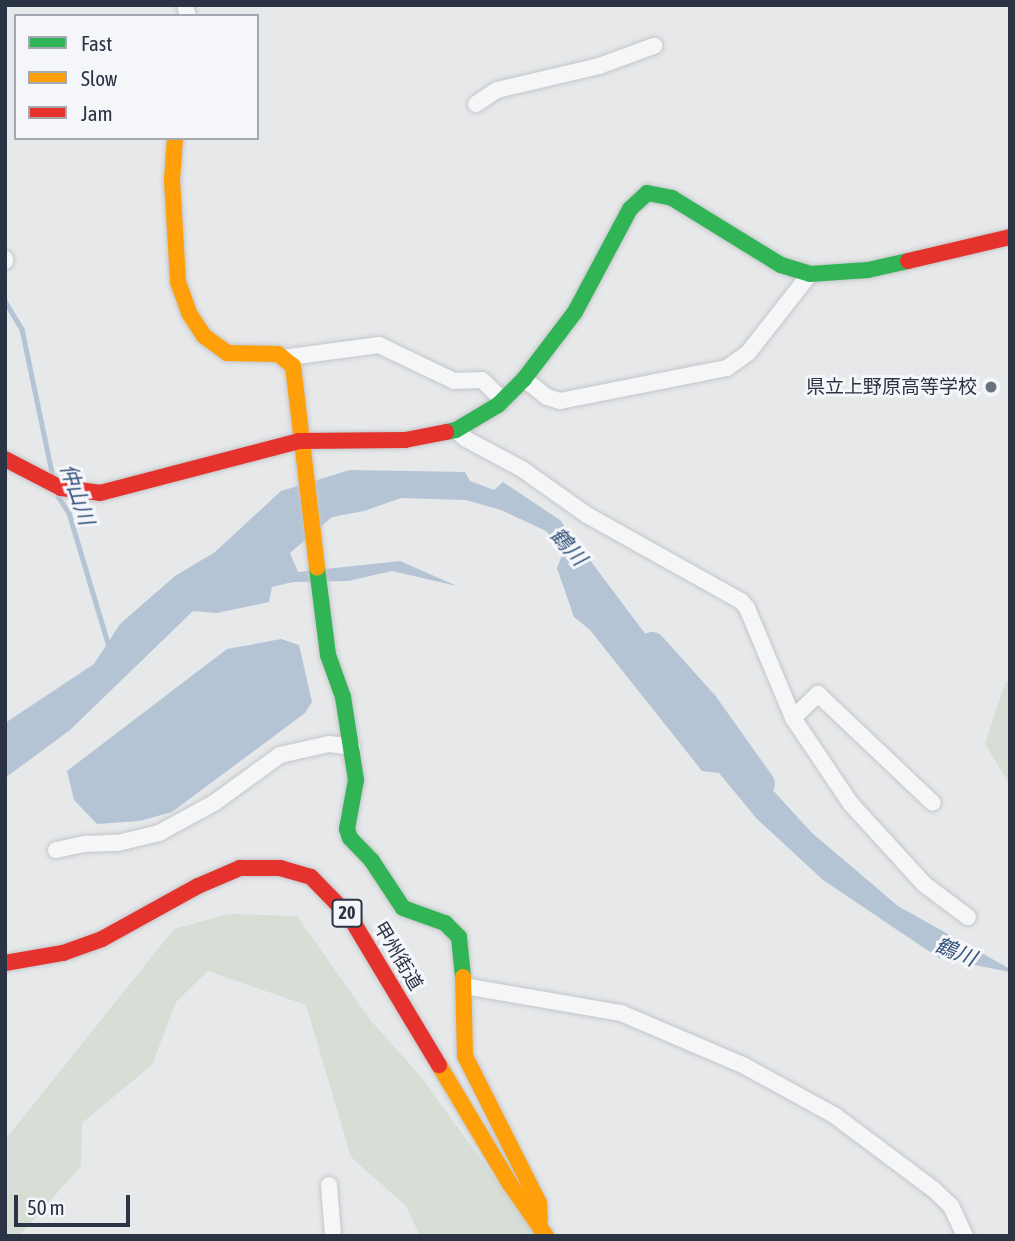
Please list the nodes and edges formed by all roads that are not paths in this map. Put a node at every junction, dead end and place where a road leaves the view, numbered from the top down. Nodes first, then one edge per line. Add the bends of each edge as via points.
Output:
1 (654, 46) dead end
2 (476, 104) dead end
3 (175, 140) edge
4 (1010, 237) edge
5 (810, 274) junction
6 (282, 358) junction
7 (524, 379) junction
8 (503, 400) junction
9 (456, 430) junction
10 (299, 441) junction
11 (5, 459) edge
12 (793, 718) junction
13 (352, 747) junction
14 (933, 803) dead end
15 (55, 850) dead end
16 (968, 917) dead end
17 (5, 963) edge
18 (464, 986) junction
19 (328, 1185) dead end
20 (544, 1233) edge
21 (333, 1236) edge
22 (965, 1236) edge

1 - 2 street via 600,66 497,90
3 - 6 main road via 172,180 178,282 189,313 204,335 227,353 278,354
4 - 5 main road via 868,270
5 - 7 street via 748,353 727,368 560,401
5 - 7 main road via 780,265 672,198 647,193 631,209 575,312
6 - 8 street via 379,345 454,381 482,380
6 - 10 main road via 293,366
7 - 8 main road
8 - 9 main road
9 - 10 main road via 405,440
9 - 12 street via 522,468 587,515 741,601
10 - 11 main road via 117,491 61,488
10 - 13 main road via 322,621
12 - 14 street via 818,694
12 - 16 street via 851,804 924,884
13 - 15 street via 329,744 280,755 202,811 159,833
13 - 18 main road via 356,780 347,829 350,838 372,861 403,908 454,929 462,951
17 - 20 main road, 甲州街道 / 20 via 63,953 102,939 240,868 280,868 311,877 351,917
18 - 20 main road via 465,1056 539,1203
18 - 22 street via 621,1013 743,1065 834,1115 933,1189 951,1206
19 - 21 street

